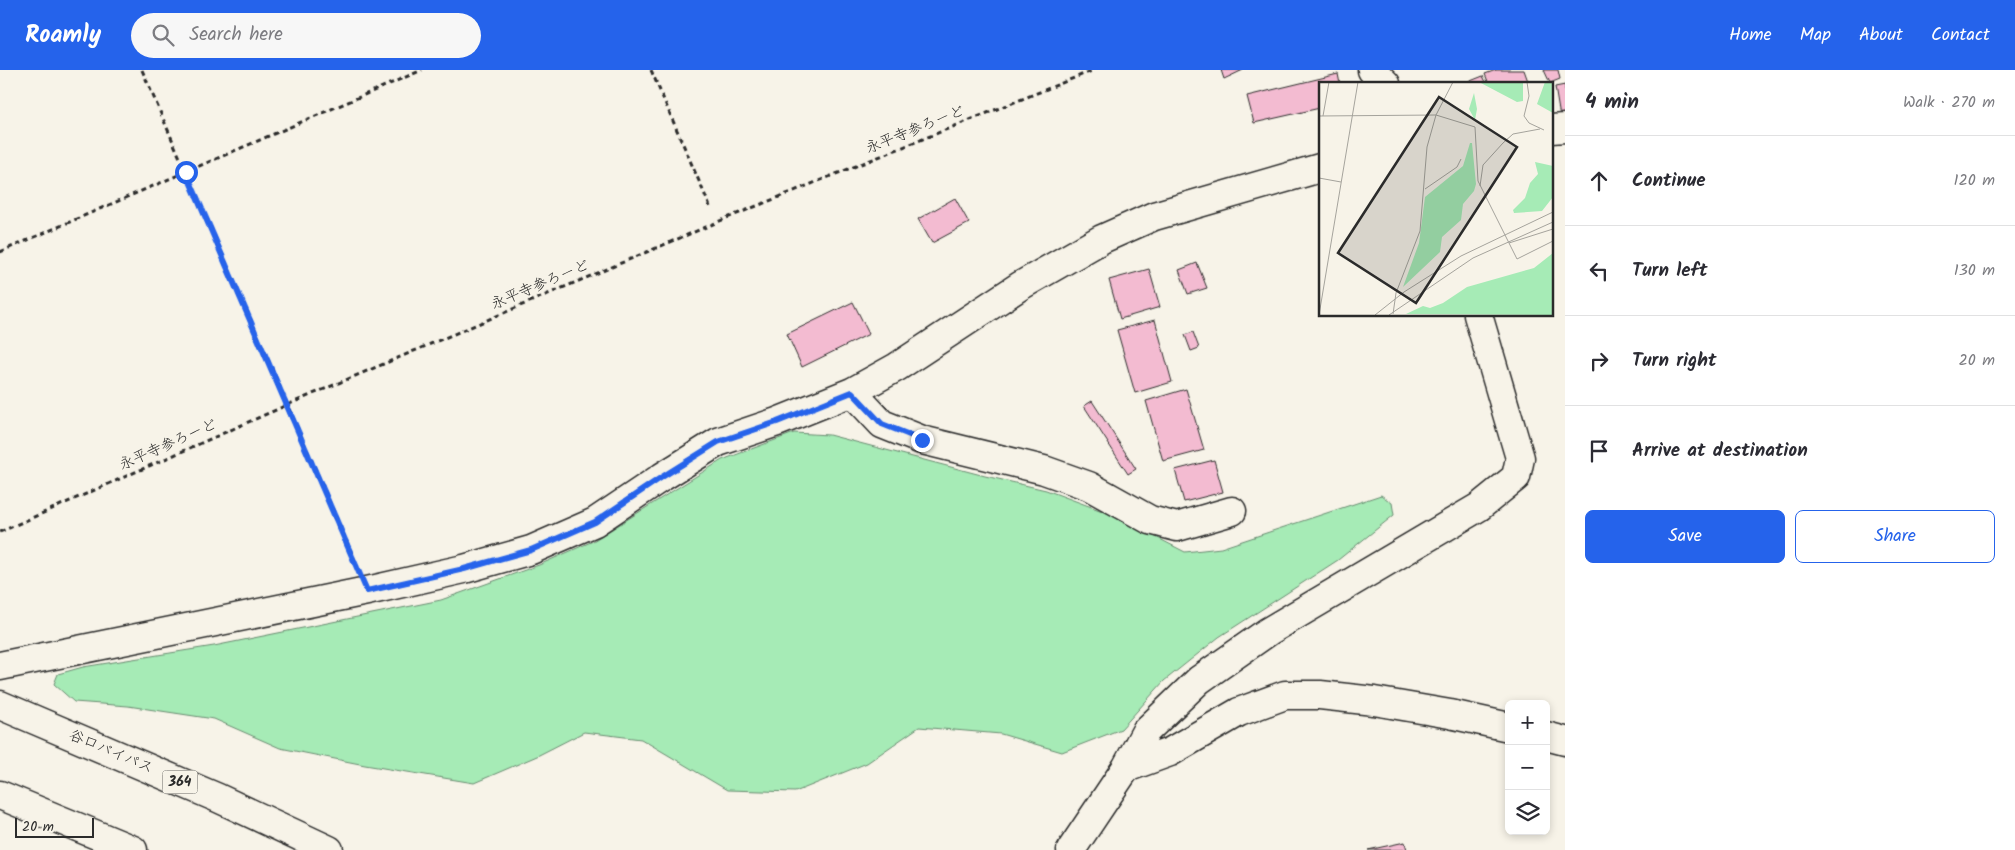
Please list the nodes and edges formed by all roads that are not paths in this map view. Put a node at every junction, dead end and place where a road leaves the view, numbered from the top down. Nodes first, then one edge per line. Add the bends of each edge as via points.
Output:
1 (1372, 70) edge
2 (1384, 82) edge
3 (1565, 128) edge
4 (1552, 129) edge
5 (1319, 168) edge
6 (1478, 316) edge
7 (852, 392) junction
8 (1232, 511) dead end
9 (0, 666) edge
10 (0, 705) edge
11 (1505, 726) edge
12 (1550, 737) edge
13 (1565, 741) edge
14 (1126, 768) junction
15 (0, 795) edge
16 (133, 850) edge
17 (329, 850) edge
18 (1070, 850) edge

1 - 2 main road
3 - 4 main road
5 - 7 main road via 1154,216 1102,239 1020,286 897,367
6 - 14 main road via 1520,458 1516,477 1479,507 1269,630 1199,680 1146,731
7 - 8 main road via 882,424 922,440 1044,470 1090,486 1150,520 1177,527
7 - 9 main road via 718,442 595,522 531,550 367,591
10 - 17 main road, 谷口バイパス / 364 via 218,798
11 - 14 main road via 1374,701 1285,695 1239,712 1170,752
12 - 13 main road
14 - 18 main road
15 - 16 main road

